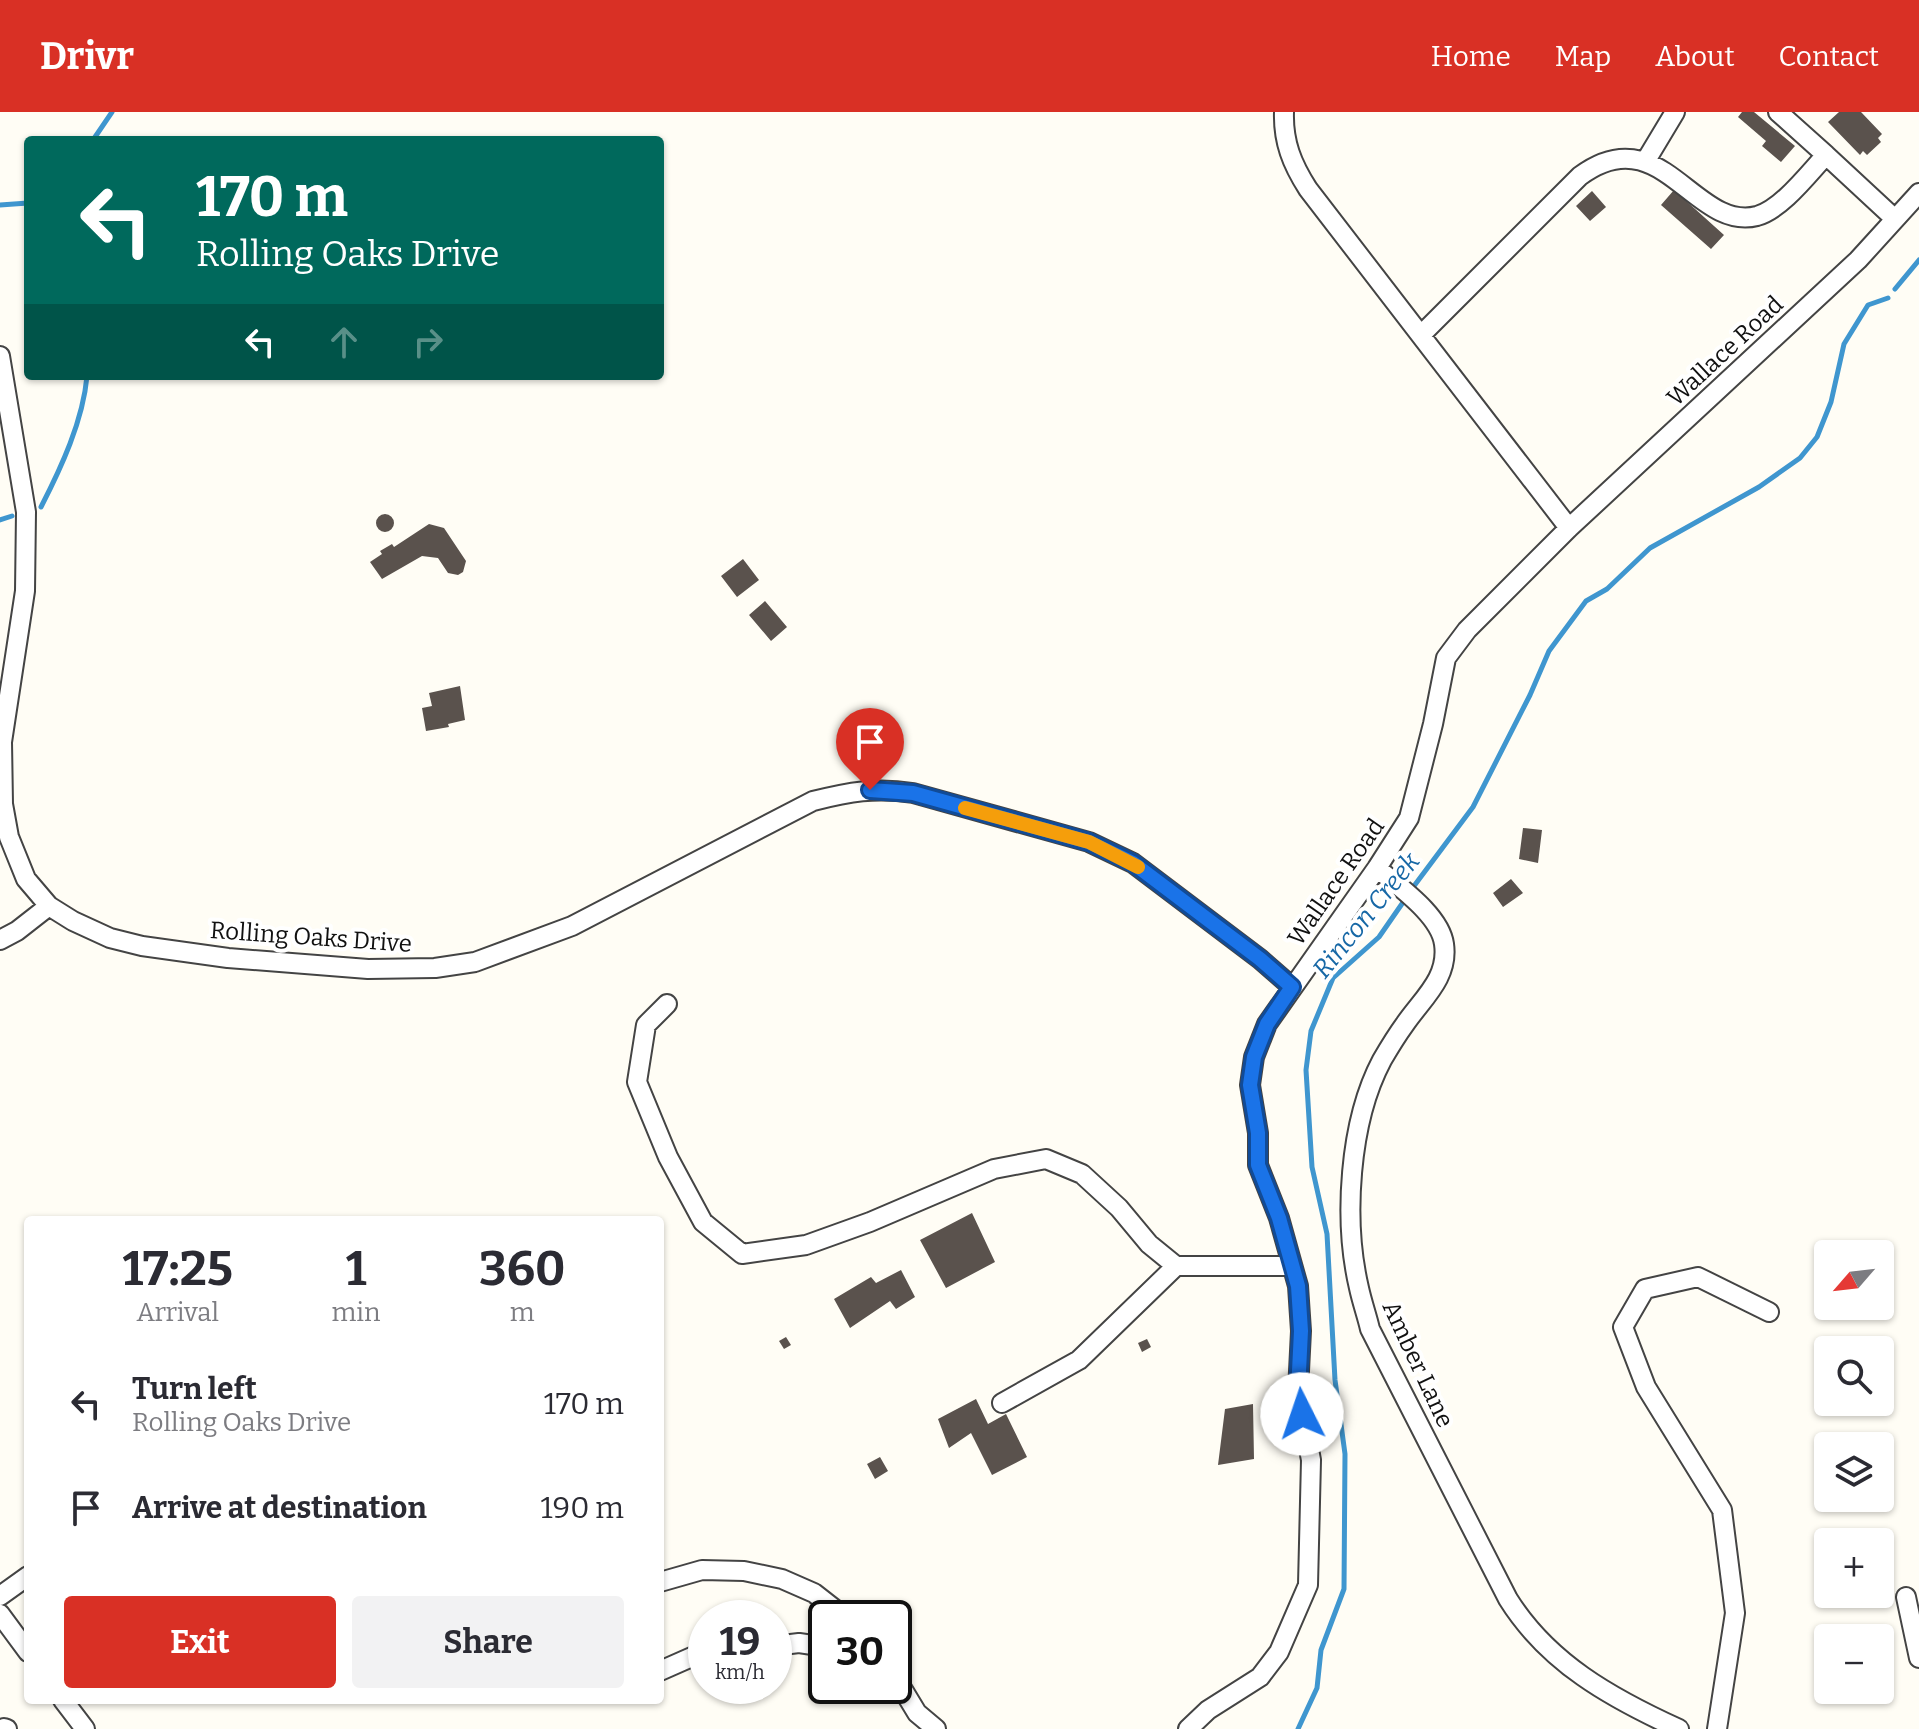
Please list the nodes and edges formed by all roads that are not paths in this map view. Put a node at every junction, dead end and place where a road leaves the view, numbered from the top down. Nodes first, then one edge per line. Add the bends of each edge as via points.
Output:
1 (1284, 112) edge
2 (1675, 112) edge
3 (1778, 112) edge
4 (1826, 155) junction
5 (1645, 162) junction
6 (1919, 193) edge
7 (1895, 219) junction
8 (1421, 335) junction
9 (0, 356) edge
10 (1569, 528) junction
11 (1377, 868) junction
12 (49, 906) junction
13 (0, 940) edge
14 (1292, 987) junction
15 (667, 1004) dead end
16 (1176, 1266) junction
17 (1292, 1266) junction
18 (1769, 1312) dead end
19 (1002, 1403) dead end
20 (24, 1579) edge
21 (664, 1581) edge
22 (0, 1596) edge
23 (1906, 1597) dead end
24 (823, 1600) edge
25 (0, 1614) edge
26 (24, 1647) edge
27 (1919, 1658) edge
28 (688, 1659) edge
29 (664, 1669) edge
30 (66, 1704) edge
31 (912, 1704) edge
32 (85, 1729) edge
33 (936, 1729) edge
34 (1188, 1729) edge
35 (1679, 1729) edge
36 (1717, 1729) edge

1 - 8 street via 1287,148 1308,189
2 - 5 street
3 - 4 street
4 - 5 street via 1784,199 1760,216 1746,217 1713,207
4 - 7 street
5 - 8 street via 1613,160 1580,176
6 - 7 street, Wallace Road
7 - 10 street, Wallace Road via 1858,260
8 - 10 street
9 - 12 street, Rolling Oaks Drive via 26,512 25,591 2,742 3,804 26,879
10 - 11 street, Wallace Road via 1446,658 1409,818
11 - 14 street, Wallace Road
11 - 35 street, Amber Lane via 1436,921 1445,960 1437,982 1382,1061 1367,1096 1355,1152 1354,1260 1370,1329 1508,1599 1531,1633 1612,1696
12 - 13 street
12 - 14 street, Rolling Oaks Drive via 110,938 142,946 368,969 435,968 475,962 572,926 813,801 888,789 1089,842 1133,863
14 - 17 street, Wallace Road via 1267,1024 1250,1085 1258,1165
15 - 16 street via 646,1025 637,1082 703,1222 742,1254 806,1245 994,1169 1046,1159 1082,1174
16 - 17 street
16 - 19 street via 1079,1360
17 - 34 street, Wallace Road via 1301,1331 1298,1391 1311,1460 1308,1585 1279,1652 1260,1677
18 - 36 street via 1698,1277 1645,1289 1623,1327 1646,1387 1722,1510 1735,1613
20 - 22 street
21 - 24 street via 702,1570 744,1571 782,1579
23 - 27 street
25 - 26 street
28 - 29 street
30 - 32 street
31 - 33 street

